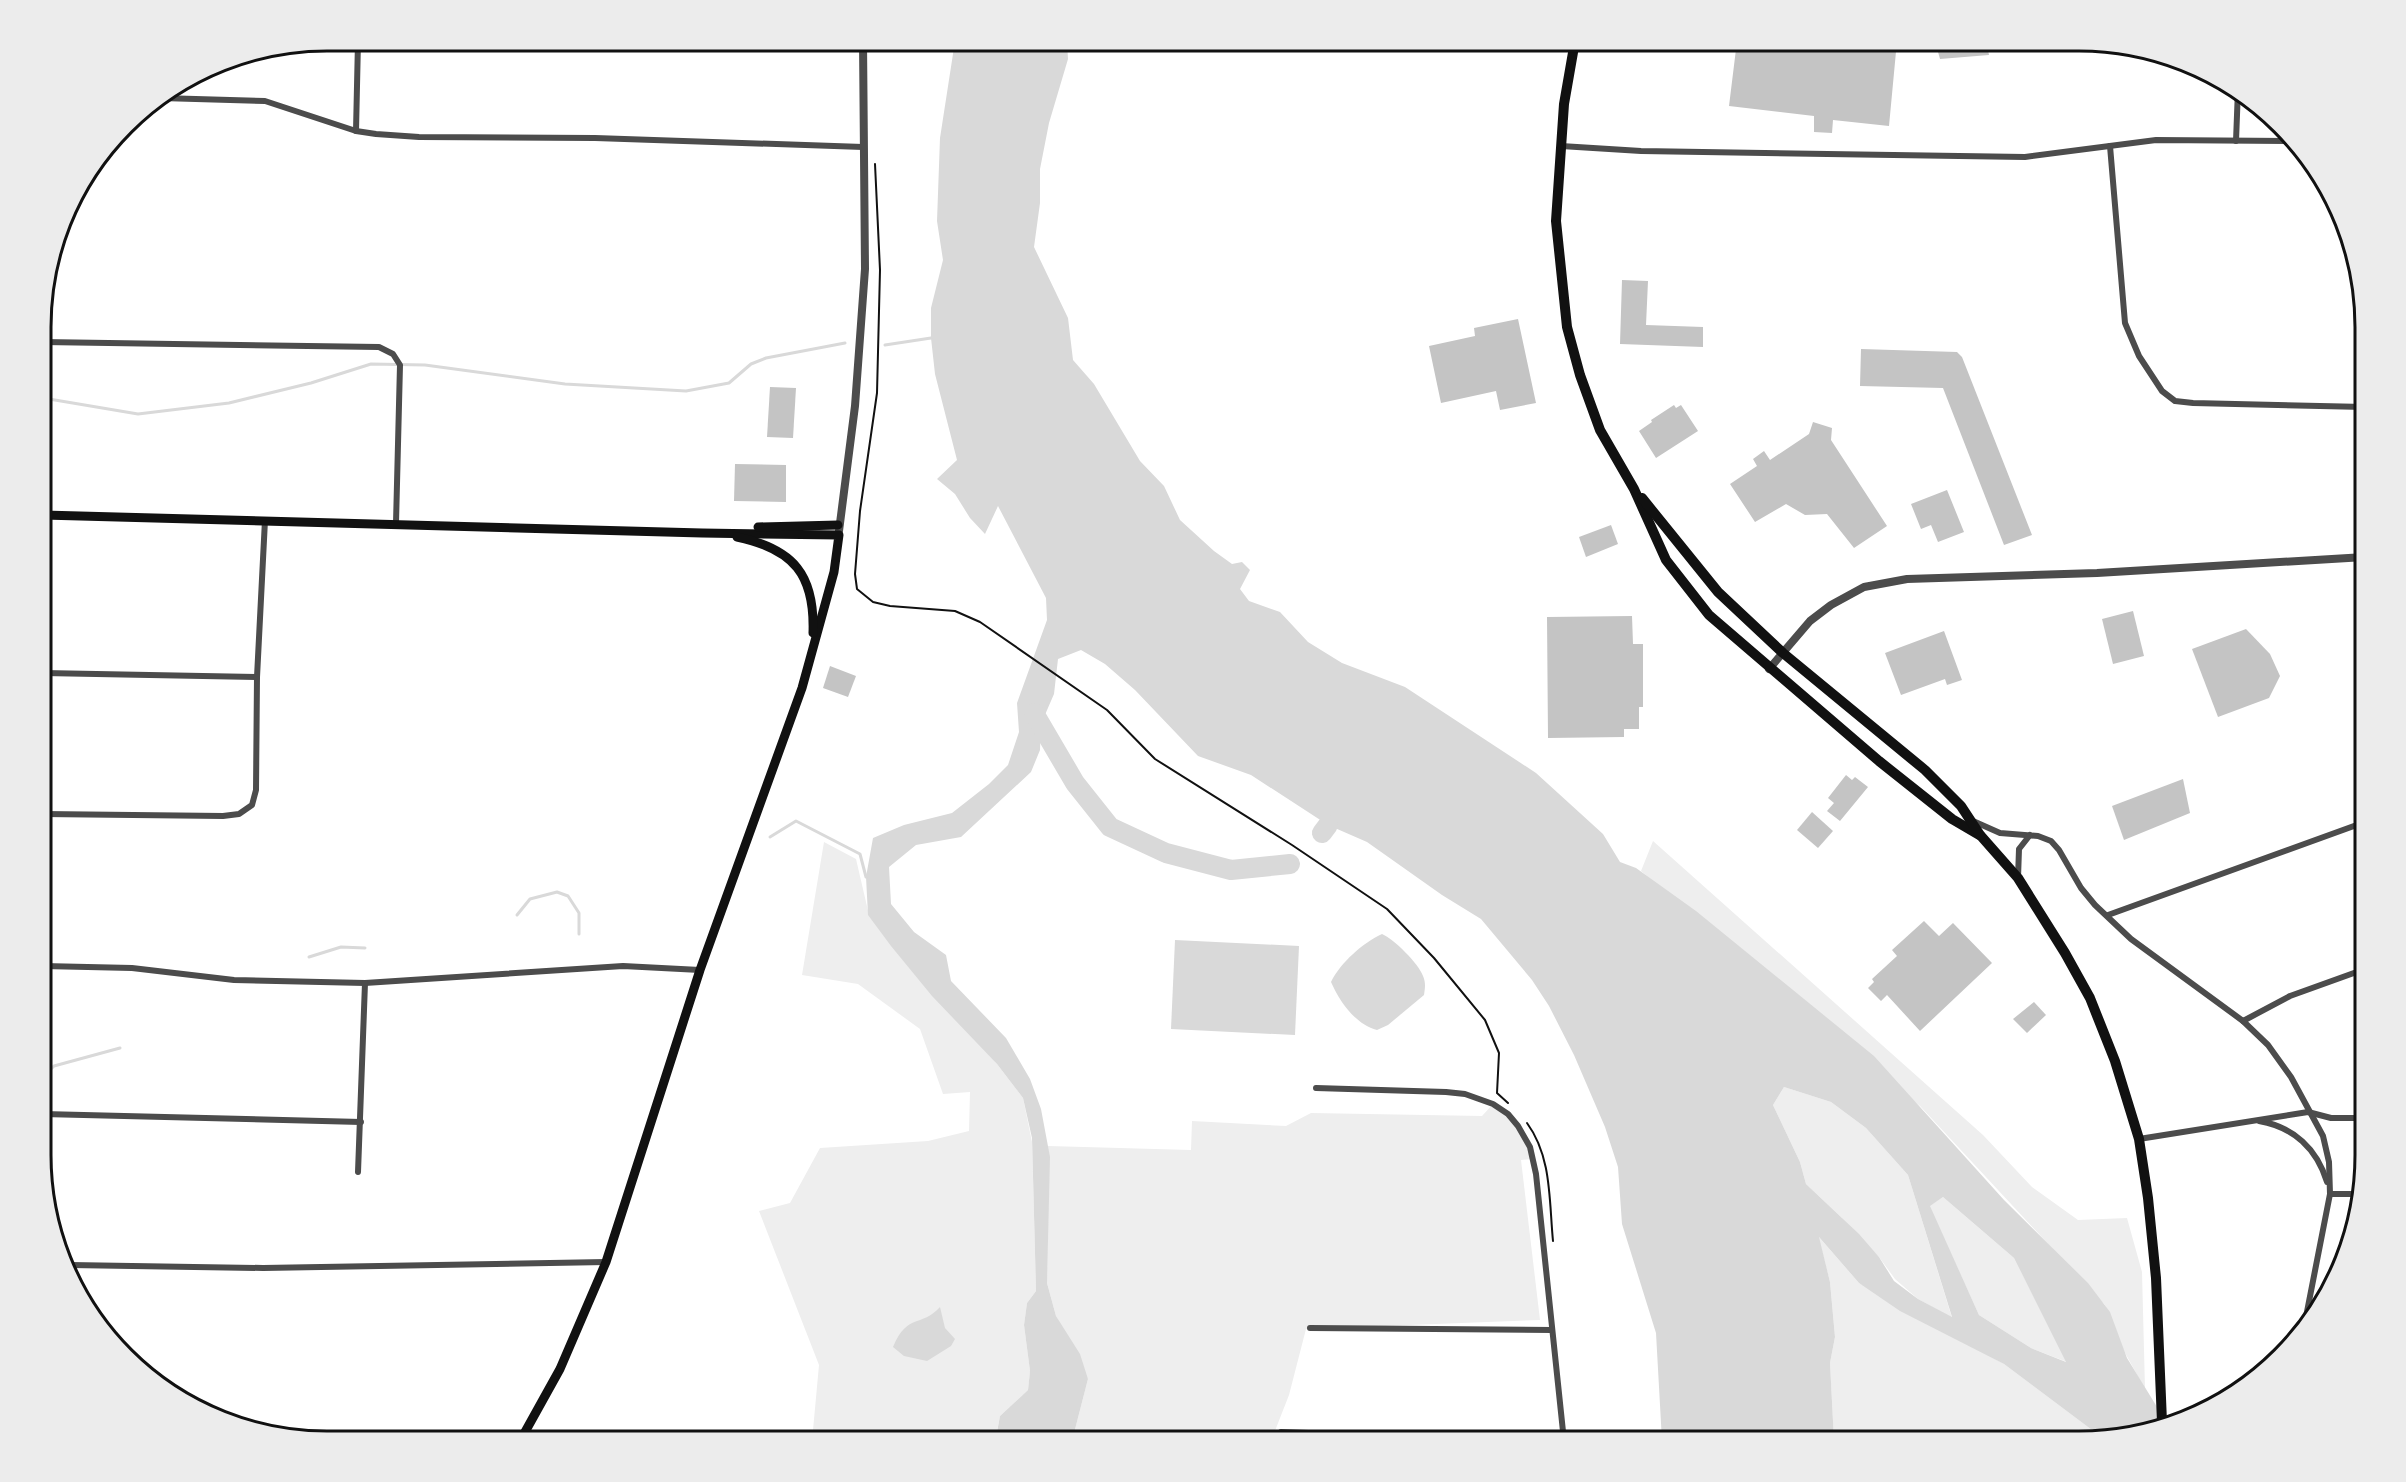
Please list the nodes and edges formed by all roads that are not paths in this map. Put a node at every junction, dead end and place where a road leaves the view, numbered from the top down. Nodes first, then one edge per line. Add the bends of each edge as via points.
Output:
1 (358, 51) edge
2 (863, 51) edge
3 (1573, 51) edge
4 (173, 98) edge
5 (2237, 102) edge
6 (356, 131) junction
7 (2236, 141) junction
8 (2283, 141) edge
9 (1561, 146) junction
10 (2110, 146) junction
11 (863, 147) junction
12 (51, 342) edge
13 (2355, 407) edge
14 (1634, 489) junction
15 (51, 515) edge
16 (265, 520) junction
17 (396, 524) junction
18 (839, 530) junction
19 (702, 533) junction
20 (2355, 558) edge
21 (812, 652) junction
22 (1783, 653) junction
23 (1769, 669) junction
24 (51, 673) edge
25 (257, 677) junction
26 (51, 814) edge
27 (1971, 819) junction
28 (2355, 826) edge
29 (2030, 835) junction
30 (1981, 836) junction
31 (2018, 878) junction
32 (2108, 915) junction
33 (51, 966) edge
34 (700, 970) junction
35 (2355, 973) edge
36 (365, 983) junction
37 (2243, 1021) junction
38 (1316, 1088) dead end
39 (2308, 1112) junction
40 (51, 1114) edge
41 (2355, 1118) edge
42 (2253, 1120) junction
43 (361, 1122) junction
44 (2139, 1139) junction
45 (358, 1172) dead end
46 (2330, 1194) junction
47 (2352, 1194) edge
48 (606, 1262) junction
49 (74, 1265) edge
50 (2308, 1309) edge
51 (1310, 1328) dead end
52 (1552, 1330) junction
53 (2162, 1418) edge
54 (526, 1431) edge
55 (1563, 1431) edge

1 - 6 street
2 - 11 street
3 - 9 main road
4 - 6 street via 265,101
5 - 7 street
6 - 11 street via 419,137
7 - 8 street
7 - 10 street via 2156,140
9 - 10 street via 1652,152 2025,157
9 - 14 main road via 1556,221 1567,327 1600,430
10 - 13 street via 2125,323 2139,356 2162,391 2175,401 2193,403
11 - 18 street via 863,301
12 - 17 street via 379,346 393,354 400,365
14 - 22 main road via 1719,592
14 - 23 main road via 1666,560 1683,583 1709,615
15 - 16 main road
16 - 17 main road
16 - 25 street
17 - 19 main road
18 - 19 main road
18 - 21 main road via 834,572
19 - 21 main road via 747,539 781,552 794,562 810,592
20 - 22 street via 2097,573 1907,579 1864,587 1831,605 1810,621
21 - 34 main road
22 - 23 street
22 - 27 main road via 1925,770
23 - 30 main road via 1952,819
24 - 25 street
25 - 26 street via 256,790 252,806 239,814 223,816
27 - 29 street via 2000,833
27 - 30 main road
28 - 32 street
29 - 31 street via 2019,849
29 - 32 street via 2051,841 2081,888
30 - 31 main road
31 - 44 main road via 2090,998 2115,1060
32 - 37 street via 2132,939
33 - 36 street via 132,968 234,980
34 - 36 street via 623,966
34 - 48 main road
35 - 37 street via 2290,996
36 - 43 street
37 - 39 street via 2291,1077
38 - 52 street via 1465,1094 1508,1114 1530,1147 1536,1174
39 - 41 street via 2331,1118
39 - 42 street
39 - 46 street via 2323,1136
40 - 43 street
42 - 44 street
42 - 46 street via 2283,1128 2304,1142 2323,1168
43 - 45 street
44 - 53 main road via 2156,1278
46 - 47 street
46 - 50 street
48 - 49 street via 263,1268
48 - 54 main road via 560,1369
51 - 52 street
52 - 55 street

